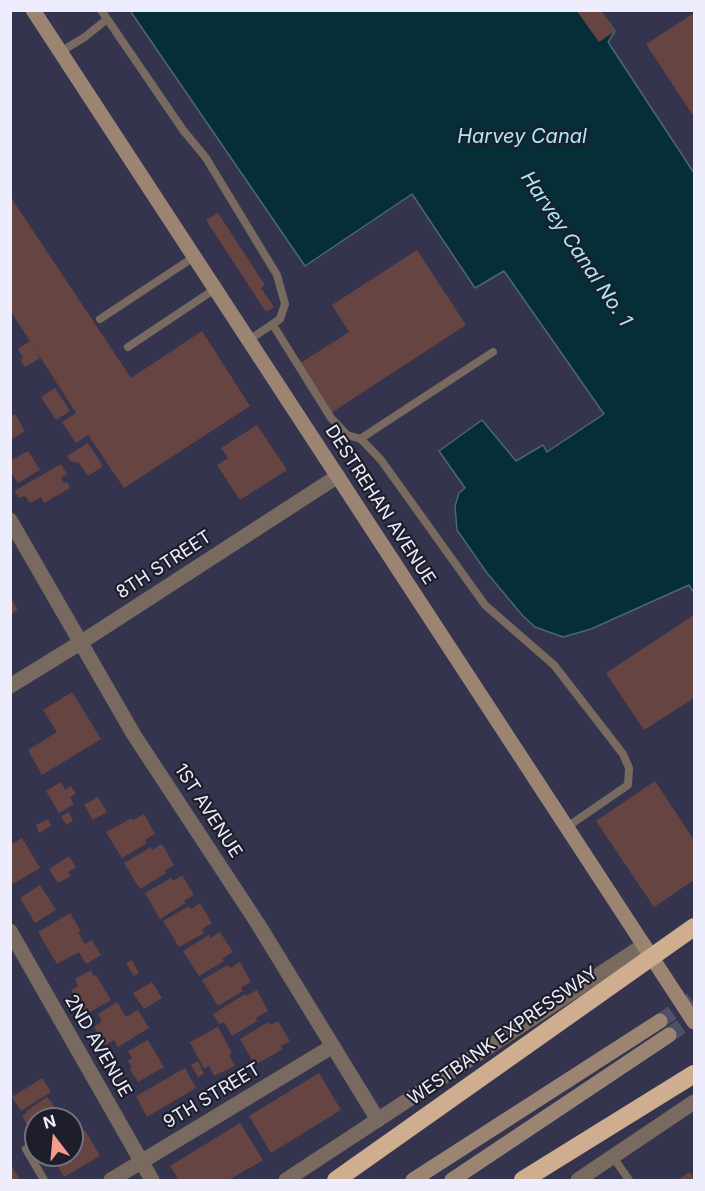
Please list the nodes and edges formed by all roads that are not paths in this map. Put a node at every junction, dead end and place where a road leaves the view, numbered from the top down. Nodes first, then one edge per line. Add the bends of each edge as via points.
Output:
1 (33, 10) edge
2 (101, 10) edge
3 (107, 19) junction
4 (60, 52) junction
5 (194, 257) junction
6 (215, 289) junction
7 (100, 319) dead end
8 (273, 325) junction
9 (249, 340) junction
10 (128, 346) dead end
11 (492, 352) dead end
12 (360, 439) junction
13 (338, 476) junction
14 (10, 520) edge
15 (80, 643) junction
16 (10, 686) edge
17 (567, 827) junction
18 (694, 927) edge
19 (10, 932) edge
20 (644, 945) junction
21 (660, 1021) tunnel mouth
22 (694, 1022) edge
23 (669, 1035) tunnel mouth
24 (333, 1046) junction
25 (694, 1074) edge
26 (694, 1102) edge
27 (378, 1120) junction
28 (613, 1157) junction
29 (141, 1162) junction
30 (36, 1167) edge
31 (44, 1180) edge
32 (111, 1180) edge
33 (152, 1180) edge
34 (286, 1180) edge
35 (336, 1180) edge
36 (413, 1180) edge
37 (452, 1180) edge
38 (523, 1180) edge
39 (578, 1180) edge
40 (629, 1180) edge

1 - 4 main road, DESTREHAN AVENUE
2 - 3 lane
3 - 4 lane
3 - 8 lane via 206,158 277,275 285,304
4 - 5 main road, DESTREHAN AVENUE
5 - 6 main road, DESTREHAN AVENUE
5 - 7 lane
6 - 9 main road, DESTREHAN AVENUE
6 - 10 lane
8 - 9 lane
8 - 12 lane via 332,418 347,435
9 - 13 main road, DESTREHAN AVENUE
11 - 12 lane
12 - 17 lane via 381,460 485,605 554,665 623,754 629,768 628,785
13 - 15 street, 8TH STREET
13 - 17 main road, DESTREHAN AVENUE
14 - 15 street, 1ST AVENUE
15 - 16 street, 8TH STREET
15 - 24 street, 1ST AVENUE via 134,735
17 - 20 main road, DESTREHAN AVENUE
18 - 35 highway, WESTBANK EXPRESSWAY, bridge
19 - 29 street, 2ND AVENUE
20 - 22 main road, DESTREHAN AVENUE
20 - 27 street, WESTBANK EXPRESSWAY
21 - 36 main road
23 - 37 main road
24 - 27 street, 1ST AVENUE
24 - 29 street, 9TH STREET
25 - 38 highway
26 - 28 street
27 - 34 street, WESTBANK EXPRESSWAY
28 - 39 street
28 - 40 lane
29 - 32 street, 9TH STREET
29 - 33 street, 2ND AVENUE
30 - 31 lane

